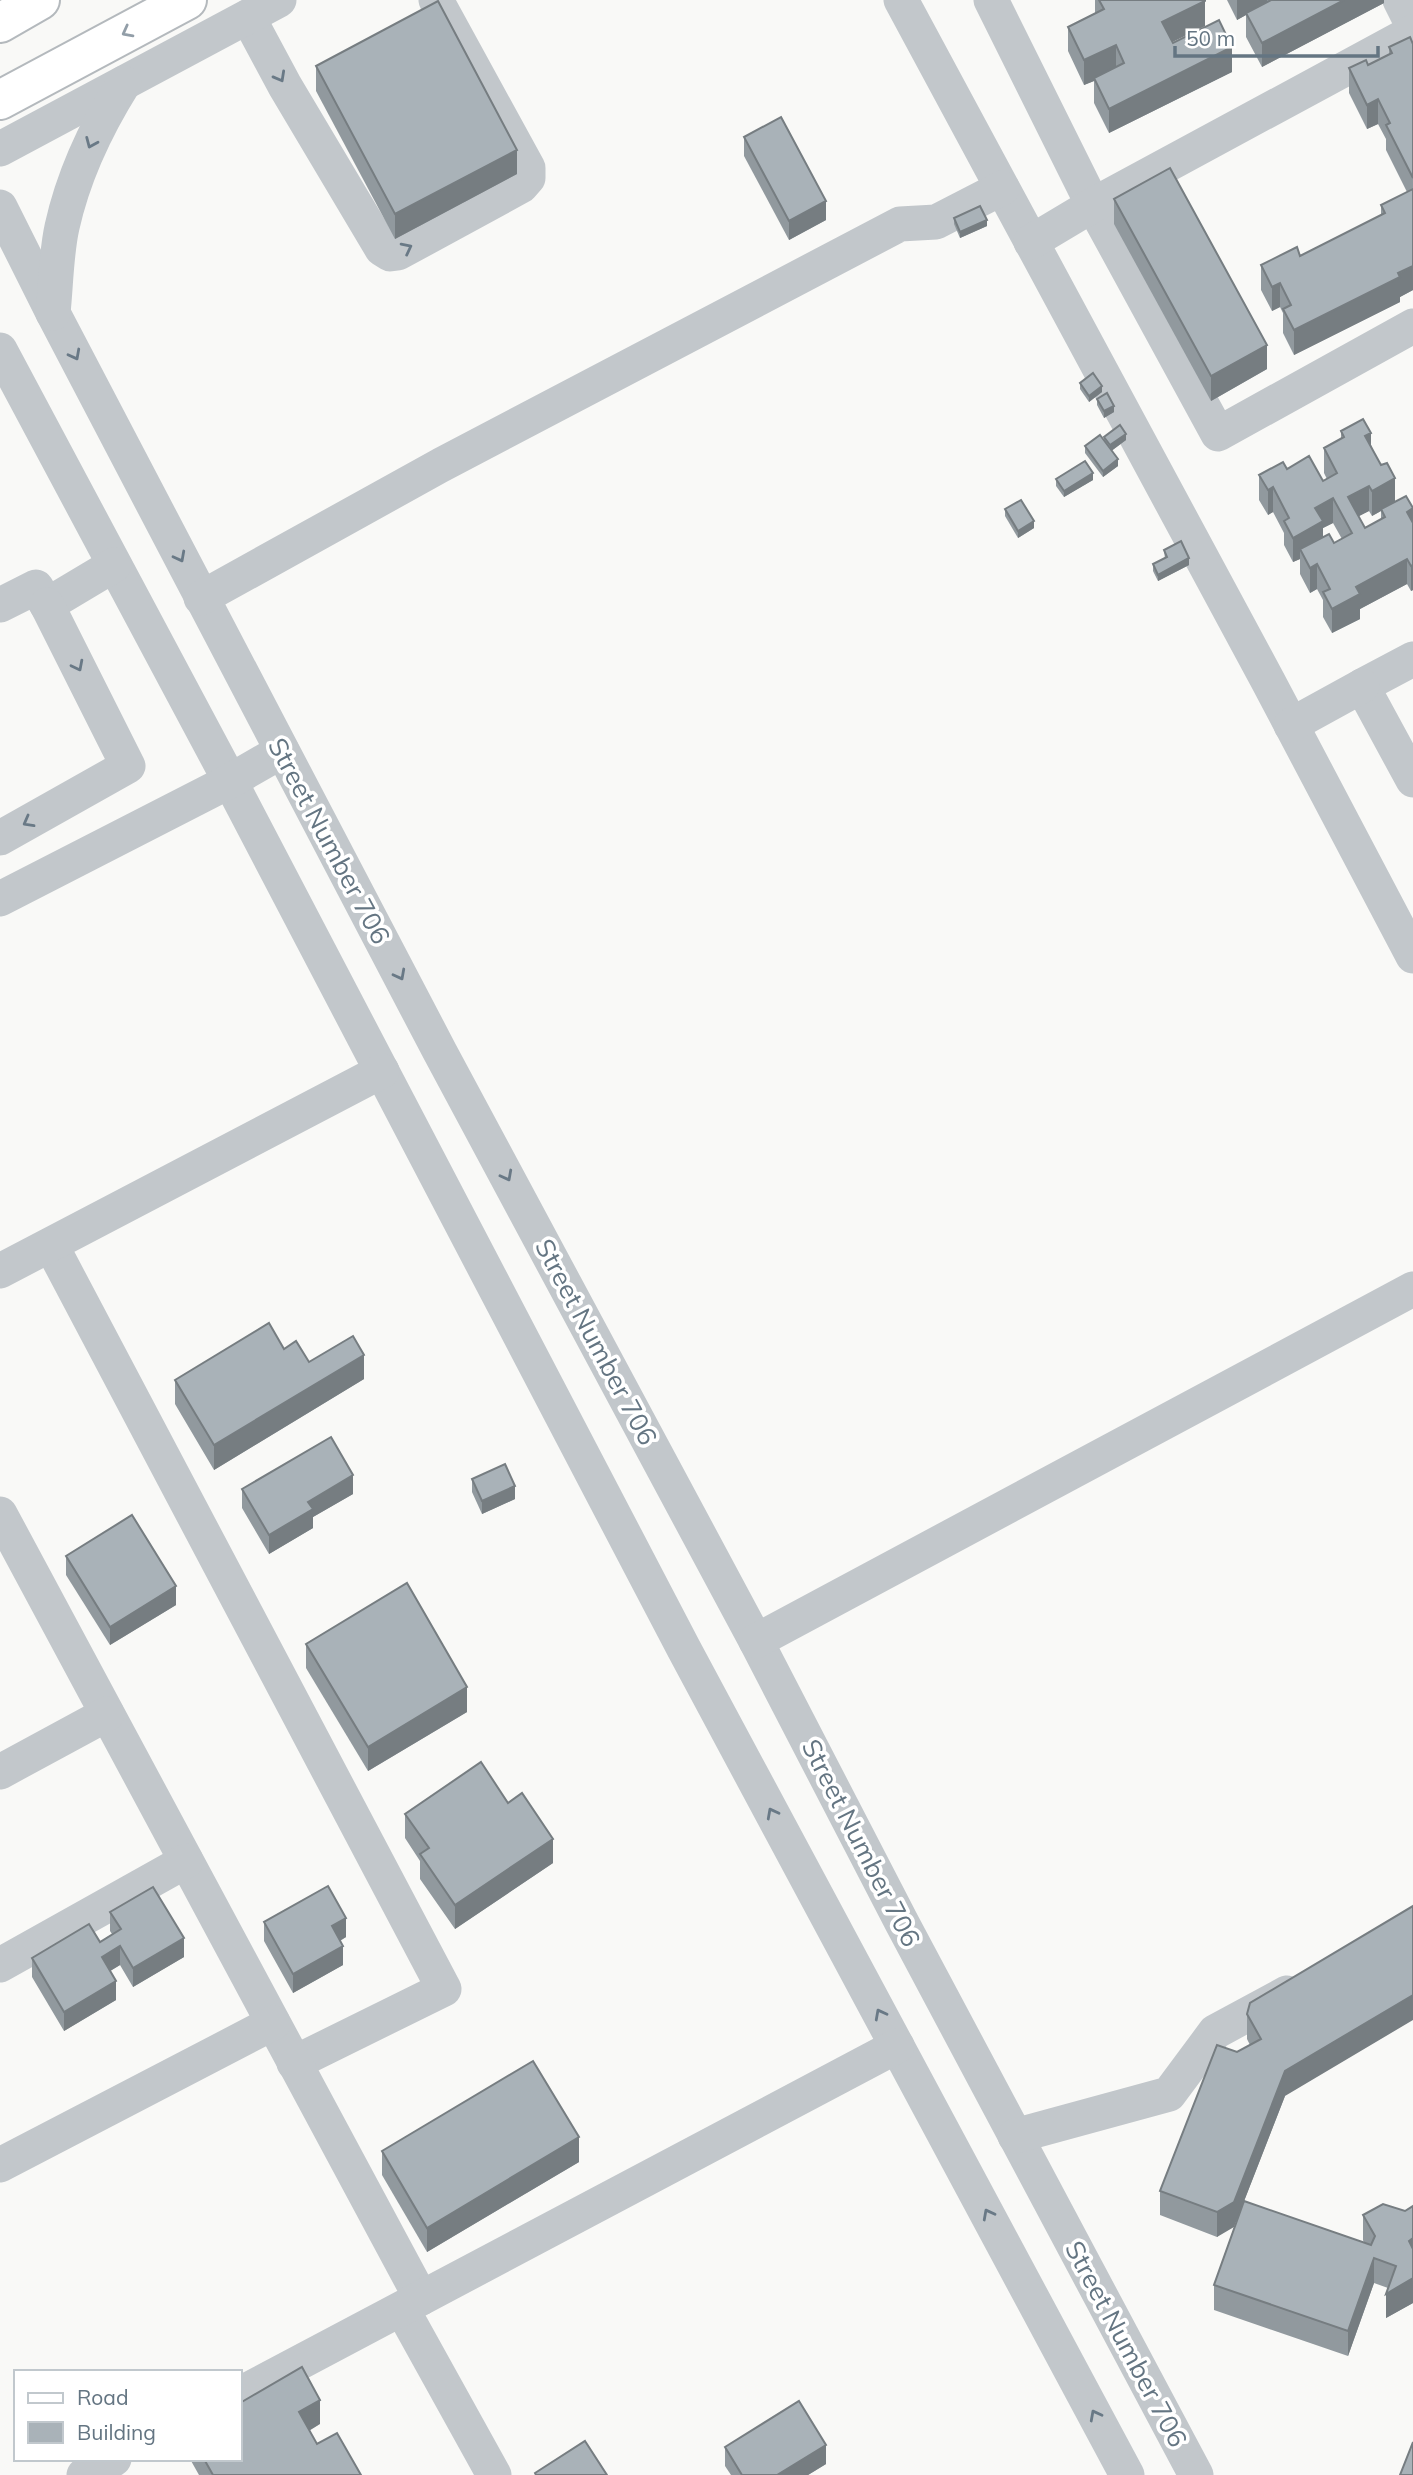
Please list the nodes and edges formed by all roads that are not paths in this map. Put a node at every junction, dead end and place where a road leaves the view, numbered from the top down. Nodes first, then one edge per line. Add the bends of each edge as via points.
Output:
1 (40, 0) edge
2 (187, 0) edge
3 (279, 0) edge
4 (436, 0) edge
5 (901, 0) edge
6 (991, 0) edge
7 (1400, 0) edge
8 (248, 16) junction
9 (0, 23) edge
10 (1413, 26) edge
11 (1413, 32) edge
12 (124, 83) junction
13 (0, 100) edge
14 (0, 149) edge
15 (1002, 188) junction
16 (1093, 205) junction
17 (0, 207) edge
18 (1031, 242) junction
19 (52, 313) junction
20 (1413, 326) edge
21 (0, 350) edge
22 (114, 565) junction
23 (201, 598) junction
24 (0, 605) edge
25 (47, 605) junction
26 (1413, 659) edge
27 (1362, 686) junction
28 (1291, 725) junction
29 (282, 751) junction
30 (1413, 780) edge
31 (230, 781) junction
32 (0, 838) edge
33 (0, 899) edge
34 (1413, 957) edge
35 (382, 1071) junction
36 (51, 1245) junction
37 (0, 1271) edge
38 (1413, 1289) edge
39 (1, 1519) edge
40 (756, 1640) junction
41 (107, 1714) junction
42 (0, 1772) edge
43 (186, 1861) junction
44 (0, 1965) edge
45 (1320, 1976) edge
46 (273, 2023) junction
47 (897, 2046) junction
48 (294, 2063) junction
49 (1015, 2136) junction
50 (0, 2165) edge
51 (412, 2304) junction
52 (242, 2393) edge
53 (110, 2461) edge
54 (84, 2475) edge
55 (494, 2475) edge
56 (1127, 2475) edge
57 (1196, 2475) edge

1 - 9 main road
2 -> 13 main road
3 - 8 street
8 -> 4 street via 382,249 390,254 521,186 528,177 528,168
5 - 15 street
6 - 16 street
7 - 10 street
8 - 12 street
11 - 16 street
12 - 14 street
12 -> 19 street via 101,120 62,226
15 - 18 street
15 - 23 street via 936,222 900,224 441,465
16 - 18 street
16 - 20 street via 1218,434
17 - 19 street, Street Number 706
18 - 28 street
19 -> 23 street, Street Number 706
21 - 22 street
22 - 25 street
22 - 31 street
23 - 29 street, Street Number 706
24 - 25 street via 36,587
25 -> 32 street via 128,766
26 - 27 street
27 - 28 street
27 - 30 street
28 - 34 street
29 - 31 street
29 -> 40 street, Street Number 706
31 - 33 street
31 - 35 street
35 - 36 street
47 -> 35 street
36 - 37 street
36 - 48 street via 444,1989
38 - 40 street
39 - 41 street
40 - 49 street, Street Number 706
41 - 42 street
41 - 43 street
43 - 44 street
43 - 46 street
45 - 49 street via 1215,2032 1169,2094
46 - 48 street
46 - 50 street
47 - 51 street
56 -> 47 street
48 - 51 street
49 - 57 street, Street Number 706
51 - 52 street
51 - 55 street
53 - 54 street

